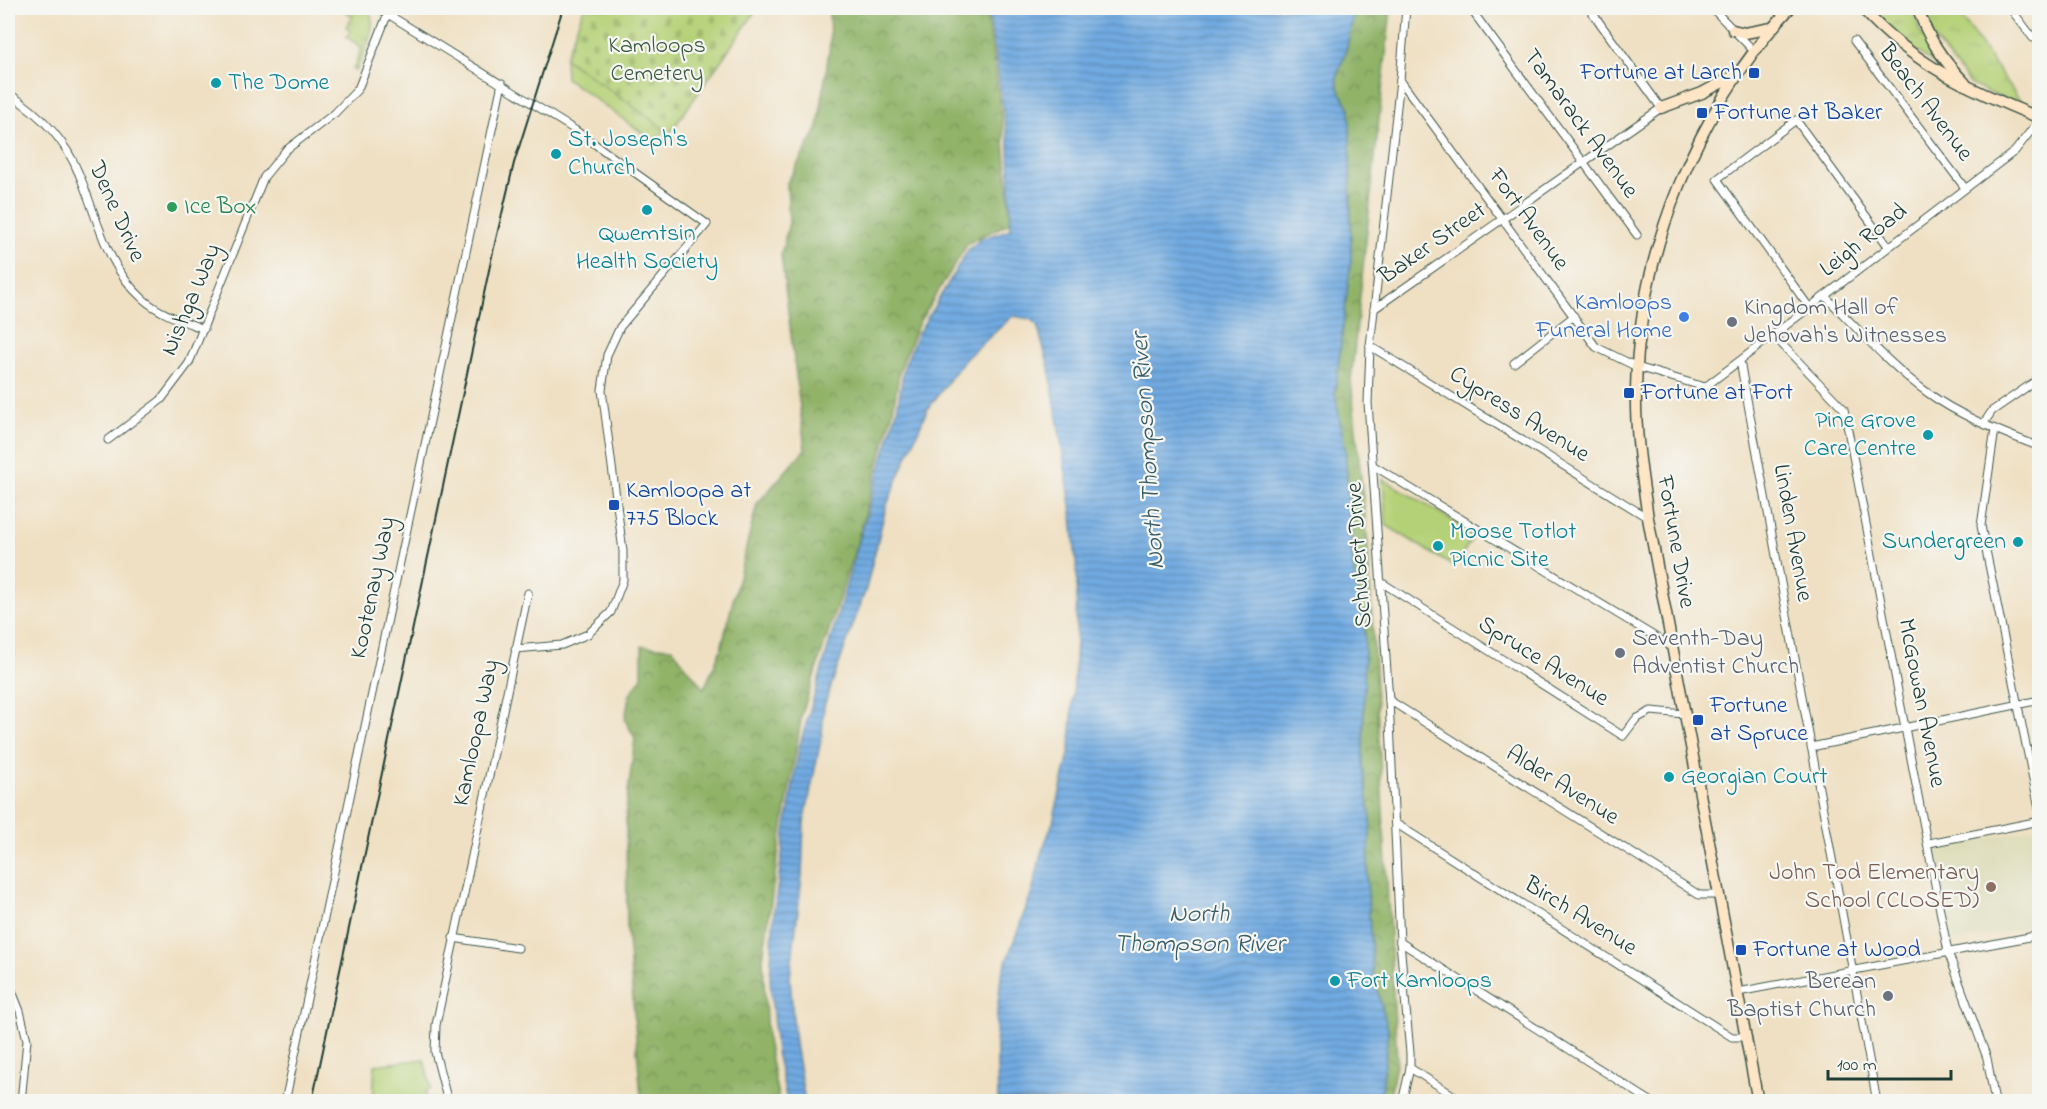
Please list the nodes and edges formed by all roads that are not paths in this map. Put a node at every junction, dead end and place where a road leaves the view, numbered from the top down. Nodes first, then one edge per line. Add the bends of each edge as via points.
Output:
1 (378, 8) edge
2 (1406, 8) edge
3 (1470, 8) edge
4 (1589, 8) edge
5 (1723, 8) edge
6 (1790, 8) edge
7 (1801, 8) edge
8 (1862, 8) edge
9 (1918, 8) edge
10 (2010, 8) edge
11 (389, 10) edge
12 (1714, 10) edge
13 (1782, 16) junction
14 (1772, 28) junction
15 (1733, 30) junction
16 (2040, 38) edge
17 (1854, 41) dead end
18 (1753, 50) junction
19 (1736, 75) junction
20 (1400, 80) junction
21 (502, 83) junction
22 (1971, 90) junction
23 (8, 93) edge
24 (1661, 108) junction
25 (2040, 119) edge
26 (1584, 162) junction
27 (1965, 189) junction
28 (1503, 219) junction
29 (1637, 235) dead end
30 (1888, 246) junction
31 (1825, 296) junction
32 (1809, 307) junction
33 (1374, 309) junction
34 (1574, 315) junction
35 (204, 328) junction
36 (1773, 335) junction
37 (1370, 346) junction
38 (1740, 361) junction
39 (1514, 363) dead end
40 (1637, 367) junction
41 (2040, 378) edge
42 (1983, 423) junction
43 (1995, 429) junction
44 (108, 440) dead end
45 (2040, 447) edge
46 (1374, 466) junction
47 (1648, 518) junction
48 (1381, 582) junction
49 (528, 593) dead end
50 (1672, 647) junction
51 (515, 649) junction
52 (1389, 700) junction
53 (2040, 700) edge
54 (2017, 704) junction
55 (1684, 714) junction
56 (1906, 727) junction
57 (1812, 747) junction
58 (2040, 813) edge
59 (2040, 821) edge
60 (1395, 823) junction
61 (1929, 843) junction
62 (1718, 895) junction
63 (2040, 935) edge
64 (453, 938) junction
65 (1400, 942) junction
66 (518, 948) dead end
67 (1948, 952) junction
68 (1853, 970) junction
69 (8, 981) edge
70 (1738, 992) junction
71 (1747, 1036) junction
72 (1410, 1068) junction
73 (21, 1101) edge
74 (285, 1101) edge
75 (448, 1101) edge
76 (1402, 1101) edge
77 (1464, 1101) edge
78 (1652, 1101) edge
79 (1758, 1101) edge
80 (1877, 1101) edge
81 (1995, 1101) edge

1 - 11 street
2 - 20 street, Schubert Drive
3 - 26 street, Tamarack Avenue
4 - 24 street
5 - 12 street
6 - 13 main road, Fortune Drive
7 - 13 main road, Fortune Drive
8 - 22 main road via 1895,41 1928,66
9 - 22 main road via 1925,31 1937,50
10 - 16 street via 2033,38
11 - 21 street
11 - 35 street, Nishga Way via 358,88 335,113 286,150 264,177
12 - 15 street
13 - 14 main road, Fortune Drive
14 - 15 main road via 1745,33
14 - 18 main road, Fortune Drive
15 - 18 street
17 - 27 street, Beach Avenue
18 - 19 main road, Fortune Drive
19 - 24 main road
19 - 40 main road, Fortune Drive via 1696,146 1662,233
20 - 28 street, Fort Avenue
20 - 33 street, Schubert Drive
21 - 51 street, Kamloopa Way via 610,153 707,224 620,327 607,355 602,390 623,551 623,580 612,612 588,634 562,645
21 - 74 street, Kootenay Way
22 - 25 main road
23 - 35 street, Dene Drive via 40,116 69,155 110,256 127,282 158,309
24 - 26 street, Baker Street
25 - 27 street, Leigh Road via 2014,151
26 - 28 street, Baker Street
26 - 29 street, Tamarack Avenue
27 - 30 street, Leigh Road
28 - 33 street, Baker Street
28 - 34 street, Fort Avenue
30 - 31 street, Leigh Road
30 - 32 street via 1796,120 1717,179
31 - 32 street, Leigh Road
31 - 42 street via 1927,393
32 - 36 street, Leigh Road
33 - 37 street, Schubert Drive
34 - 39 street
34 - 40 street, Fort Avenue via 1596,347
35 - 44 street, Nishga Way via 194,356 176,382 137,420
36 - 38 street, Leigh Road
36 - 56 street, McGowan Avenue via 1844,409
37 - 46 street, Schubert Drive via 1368,403
37 - 47 street, Cypress Avenue
38 - 40 street, Leigh Road via 1705,387
38 - 57 street, Linden Avenue
40 - 47 main road, Fortune Drive via 1637,440
41 - 42 street via 1992,411
42 - 43 street
43 - 45 street
43 - 54 street via 1981,526
46 - 48 street, Schubert Drive
46 - 50 street
47 - 50 main road, Fortune Drive
48 - 52 street, Schubert Drive
48 - 55 street, Spruce Avenue via 1623,736 1636,719 1651,711
49 - 51 street
50 - 55 main road, Fortune Drive
51 - 64 street, Kamloopa Way
52 - 60 street, Schubert Drive
52 - 62 street, Alder Avenue via 1699,895
53 - 54 street
54 - 56 street
54 - 58 street
55 - 62 main road, Fortune Drive
56 - 57 street
56 - 61 street, McGowan Avenue
57 - 68 street, Linden Avenue
59 - 61 street
60 - 65 street, Schubert Drive
60 - 71 street, Birch Avenue via 1732,1037
61 - 67 street, McGowan Avenue
62 - 70 main road, Fortune Drive
63 - 67 street
64 - 66 street
64 - 75 street, Kamloopa Way via 436,1025 435,1052
65 - 72 street, Schubert Drive
65 - 78 street
67 - 68 street
67 - 81 street, McGowan Avenue via 1987,1058
68 - 70 street
68 - 80 street, Linden Avenue
69 - 73 street via 27,1040
70 - 71 main road, Fortune Drive
71 - 79 main road, Fortune Drive
72 - 76 street, Schubert Drive
72 - 77 street

